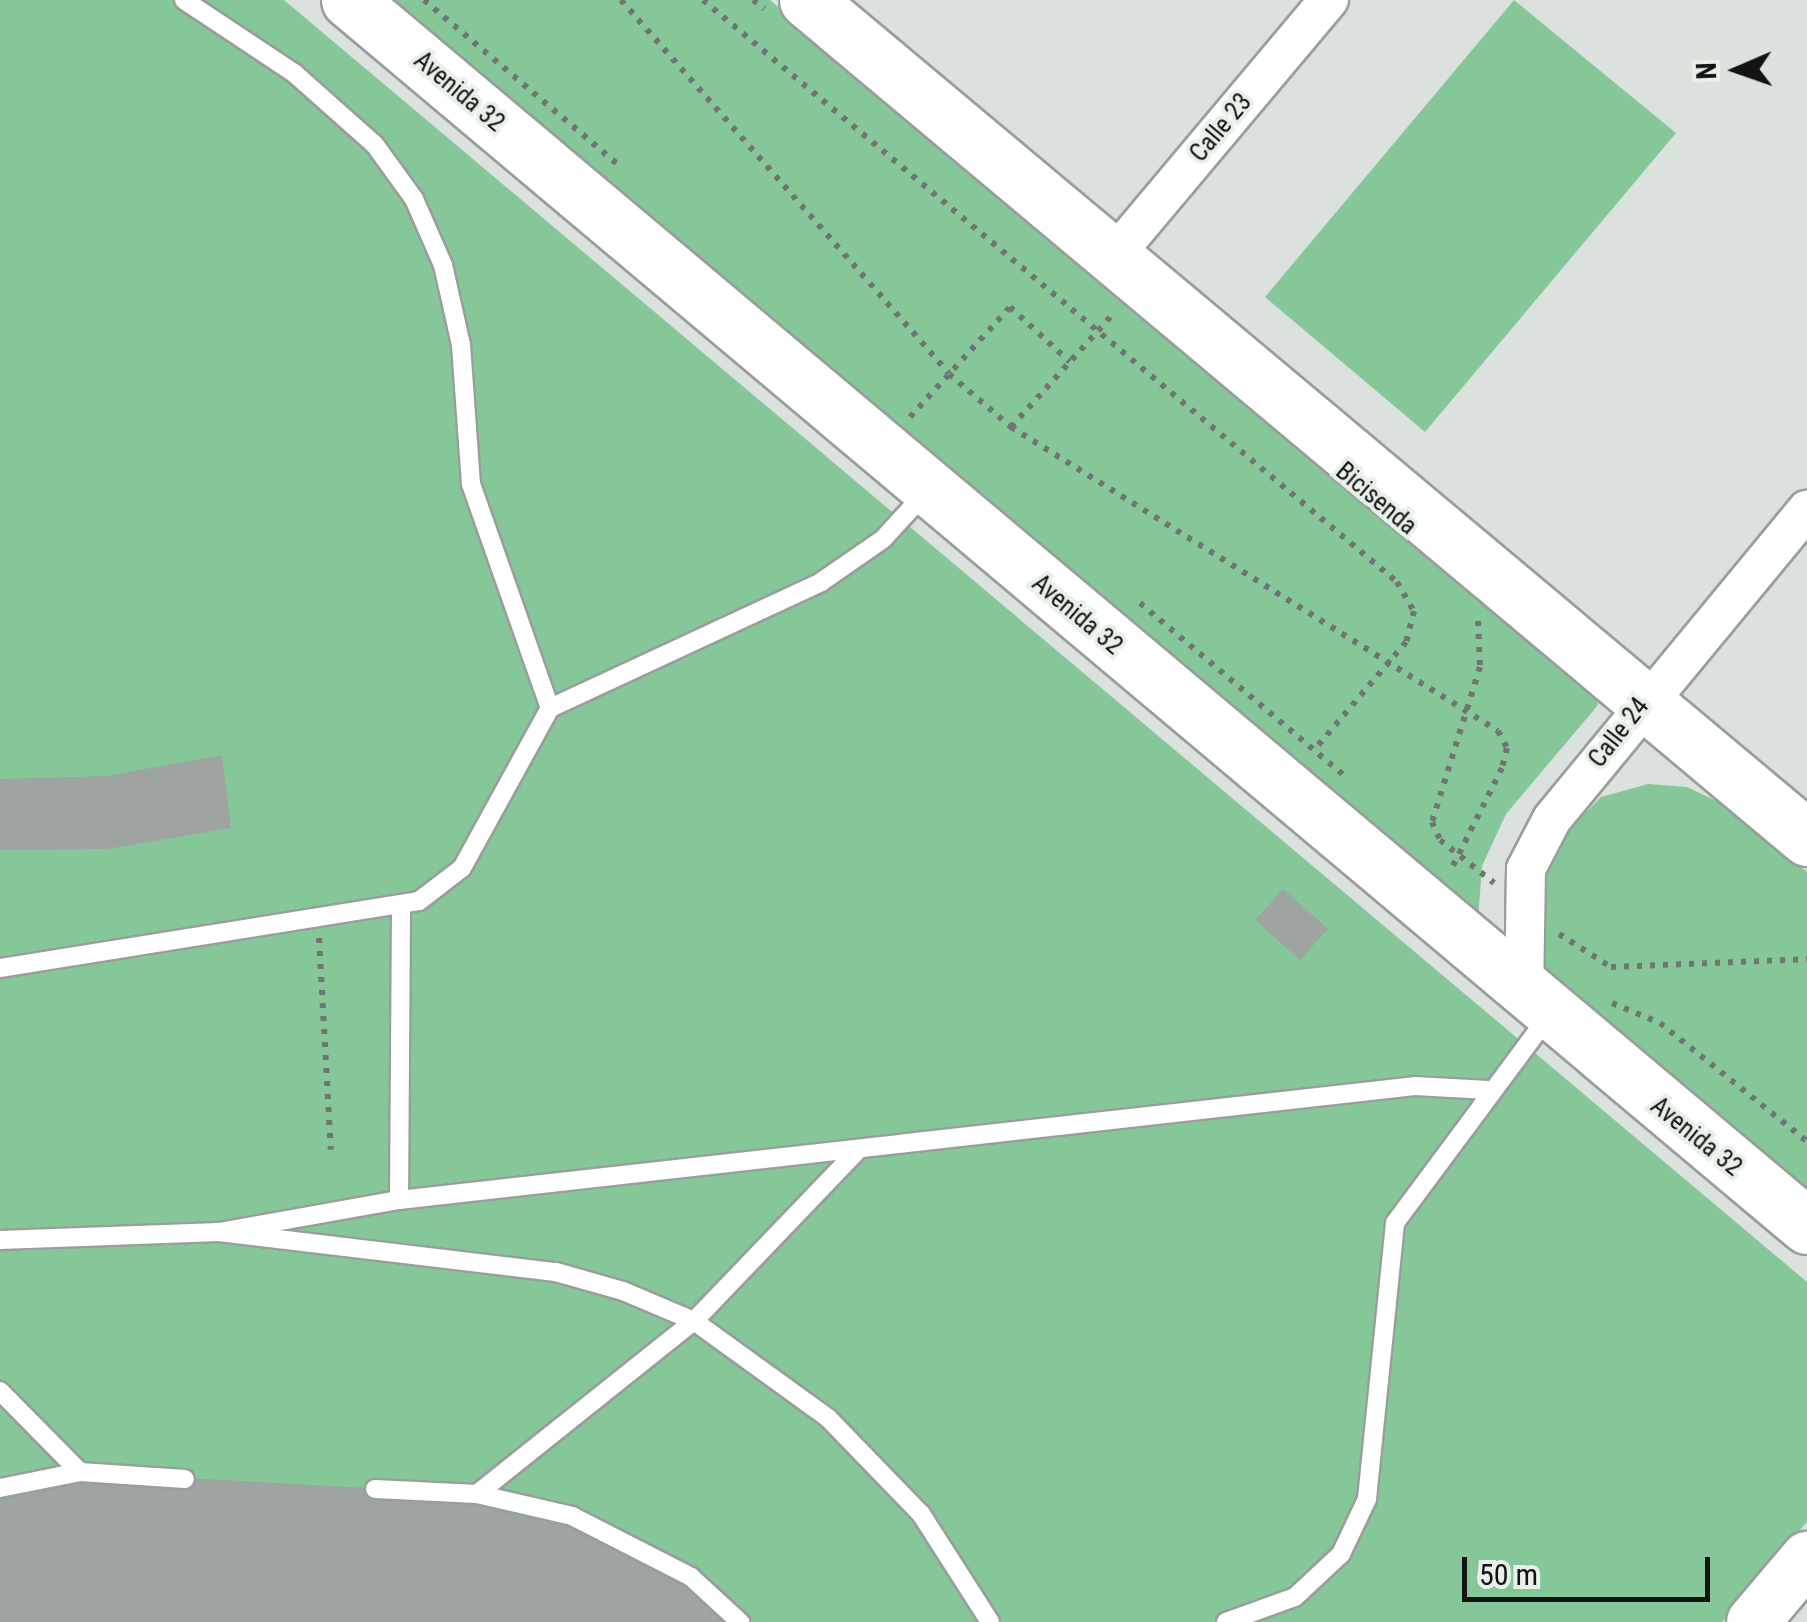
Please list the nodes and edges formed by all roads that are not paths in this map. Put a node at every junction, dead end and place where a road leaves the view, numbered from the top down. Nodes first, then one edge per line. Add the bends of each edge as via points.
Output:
1 (184, 0) edge
2 (349, 0) edge
3 (1329, 0) edge
4 (788, 6) edge
5 (1122, 293) junction
6 (929, 489) junction
7 (1807, 510) edge
8 (1643, 701) junction
9 (550, 708) junction
10 (1807, 838) edge
11 (401, 904) junction
12 (0, 968) edge
13 (1536, 1006) junction
14 (1488, 1090) junction
15 (856, 1152) junction
16 (399, 1200) junction
17 (1807, 1226) edge
18 (219, 1232) junction
19 (0, 1240) edge
20 (694, 1321) junction
21 (0, 1390) edge
22 (80, 1472) junction
23 (185, 1479) dead end
24 (0, 1488) edge
25 (375, 1489) dead end
26 (477, 1494) junction
27 (1807, 1558) edge
28 (740, 1622) edge
29 (990, 1622) edge
30 (1226, 1622) edge
31 (1753, 1622) edge

1 - 9 lane via 294,73 375,145 414,199 444,265 461,345 471,484
2 - 6 highway, Avenida 32 via 905,423
3 - 5 street, Calle 23
4 - 5 highway
5 - 8 highway
6 - 9 lane via 883,539 822,582
6 - 13 highway, Avenida 32
7 - 8 street, Calle 24
8 - 10 highway
8 - 13 street, Calle 24 via 1552,818 1526,869 1521,904
9 - 11 lane via 462,868
11 - 12 lane
11 - 16 lane
13 - 14 lane
13 - 17 highway, Avenida 32
14 - 15 lane via 1415,1086
14 - 30 lane via 1395,1223 1367,1499 1341,1554 1295,1597
15 - 16 lane
15 - 20 lane
16 - 18 lane
18 - 19 lane
18 - 20 lane via 556,1272
20 - 26 lane
20 - 29 lane via 760,1363 874,1461
21 - 22 lane
22 - 23 lane
22 - 24 lane
25 - 26 lane
26 - 28 lane via 632,1542
27 - 31 main road

